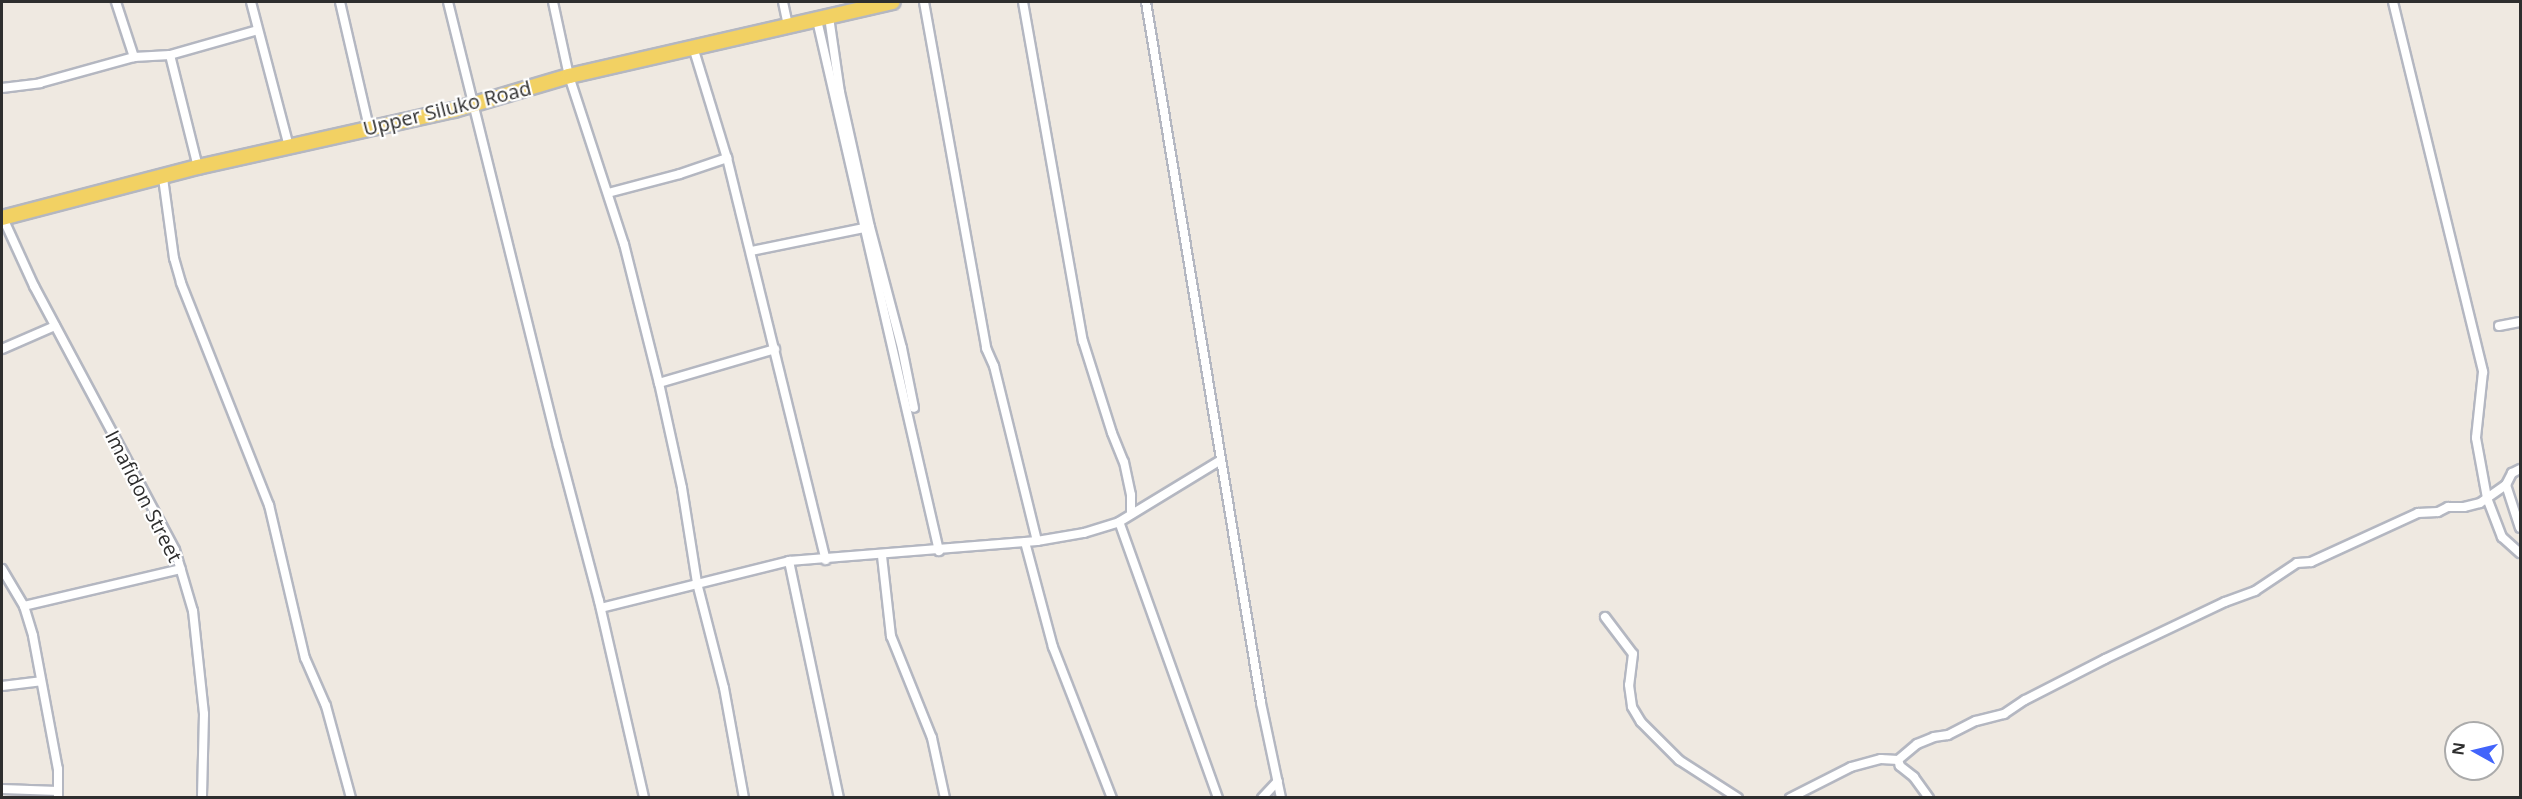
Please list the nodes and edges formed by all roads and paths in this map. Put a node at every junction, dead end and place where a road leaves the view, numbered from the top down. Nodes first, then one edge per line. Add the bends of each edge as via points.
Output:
1 (116, 2) edge
2 (251, 2) edge
3 (340, 2) edge
4 (448, 2) edge
5 (553, 2) edge
6 (783, 2) edge
7 (893, 2) edge
8 (924, 2) edge
9 (1023, 2) edge
10 (1146, 2) edge
11 (2393, 2) edge
12 (823, 18) junction
13 (788, 26) junction
14 (258, 30) junction
15 (693, 46) junction
16 (170, 55) junction
17 (134, 57) junction
18 (569, 76) junction
19 (2, 88) edge
20 (474, 104) junction
21 (369, 128) junction
22 (290, 147) junction
23 (727, 158) junction
24 (198, 167) junction
25 (163, 178) junction
26 (608, 193) junction
27 (2, 218) edge
28 (867, 225) junction
29 (750, 249) junction
30 (2520, 322) edge
31 (55, 326) junction
32 (2499, 326) dead end
33 (2, 349) edge
34 (775, 349) junction
35 (659, 383) junction
36 (914, 408) dead end
37 (1221, 460) junction
38 (2520, 469) edge
39 (2506, 485) junction
40 (2487, 498) junction
41 (1131, 514) junction
42 (1119, 522) junction
43 (2520, 528) edge
44 (1037, 541) junction
45 (1025, 542) junction
46 (939, 551) junction
47 (2520, 554) edge
48 (882, 556) junction
49 (826, 560) junction
50 (789, 561) junction
51 (2, 569) edge
52 (181, 569) junction
53 (697, 583) junction
54 (24, 606) junction
55 (601, 608) junction
56 (1605, 617) dead end
57 (41, 681) junction
58 (2, 686) edge
59 (1898, 760) junction
60 (1278, 781) junction
61 (2, 789) edge
62 (58, 794) edge
63 (202, 798) edge
64 (351, 798) edge
65 (645, 798) edge
66 (744, 798) edge
67 (839, 798) edge
68 (945, 798) edge
69 (1112, 798) edge
70 (1218, 798) edge
71 (1262, 798) edge
72 (1281, 798) edge
73 (1738, 798) edge
74 (1790, 798) edge
75 (1929, 798) edge

1 - 17 street
2 - 14 street
3 - 21 street
4 - 20 street
5 - 18 street
6 - 13 street
7 - 12 main road, Upper Siluko Road
8 - 44 street via 986,348 1014,441
9 - 41 street via 1083,341 1124,462
10 - 37 street
11 - 40 street via 2482,372 2476,438
12 - 13 main road, Upper Siluko Road
12 - 28 street
13 - 15 main road, Upper Siluko Road
14 - 16 street
14 - 22 street
15 - 18 main road, Upper Siluko Road
15 - 23 street
16 - 17 street
16 - 24 street
17 - 19 street via 40,83
18 - 20 main road, Upper Siluko Road
18 - 26 street
20 - 21 main road, Upper Siluko Road
20 - 55 street
21 - 22 main road, Upper Siluko Road
22 - 24 main road, Upper Siluko Road
23 - 26 street
23 - 29 street
24 - 25 main road, Upper Siluko Road
25 - 27 main road, Upper Siluko Road
25 - 64 street via 181,283 269,505 305,658 326,706
26 - 35 street
27 - 31 street, Imafidon Street
28 - 29 street
28 - 36 street via 902,348
28 - 46 street
29 - 34 street
30 - 32 street
31 - 33 street
31 - 52 street, Imafidon Street via 164,527
34 - 35 street
34 - 49 street
35 - 53 street
37 - 41 street
37 - 60 street via 1261,703
38 - 39 street via 2512,473
39 - 40 street
39 - 43 street
40 - 47 street via 2502,537
40 - 59 street via 2464,507 2418,513 2311,562 2297,563 2255,591 2105,659 2025,699 2004,714 1917,744
41 - 42 street
42 - 44 street
42 - 70 street
44 - 45 street
45 - 46 street
45 - 69 street via 1053,647
46 - 48 street
48 - 49 street
48 - 68 street via 891,636 932,738
49 - 50 street
50 - 53 street
50 - 67 street
51 - 54 street
52 - 54 street
52 - 63 street, Imafidon Street via 193,612 204,714
53 - 55 street
53 - 66 street via 724,688
54 - 57 street
55 - 65 street
56 - 73 street via 1633,654 1629,685 1632,706 1641,722 1679,760
57 - 58 street
57 - 62 street via 58,768
59 - 74 street via 1881,759 1851,768
59 - 75 street
60 - 71 street
60 - 72 street
61 - 62 street

